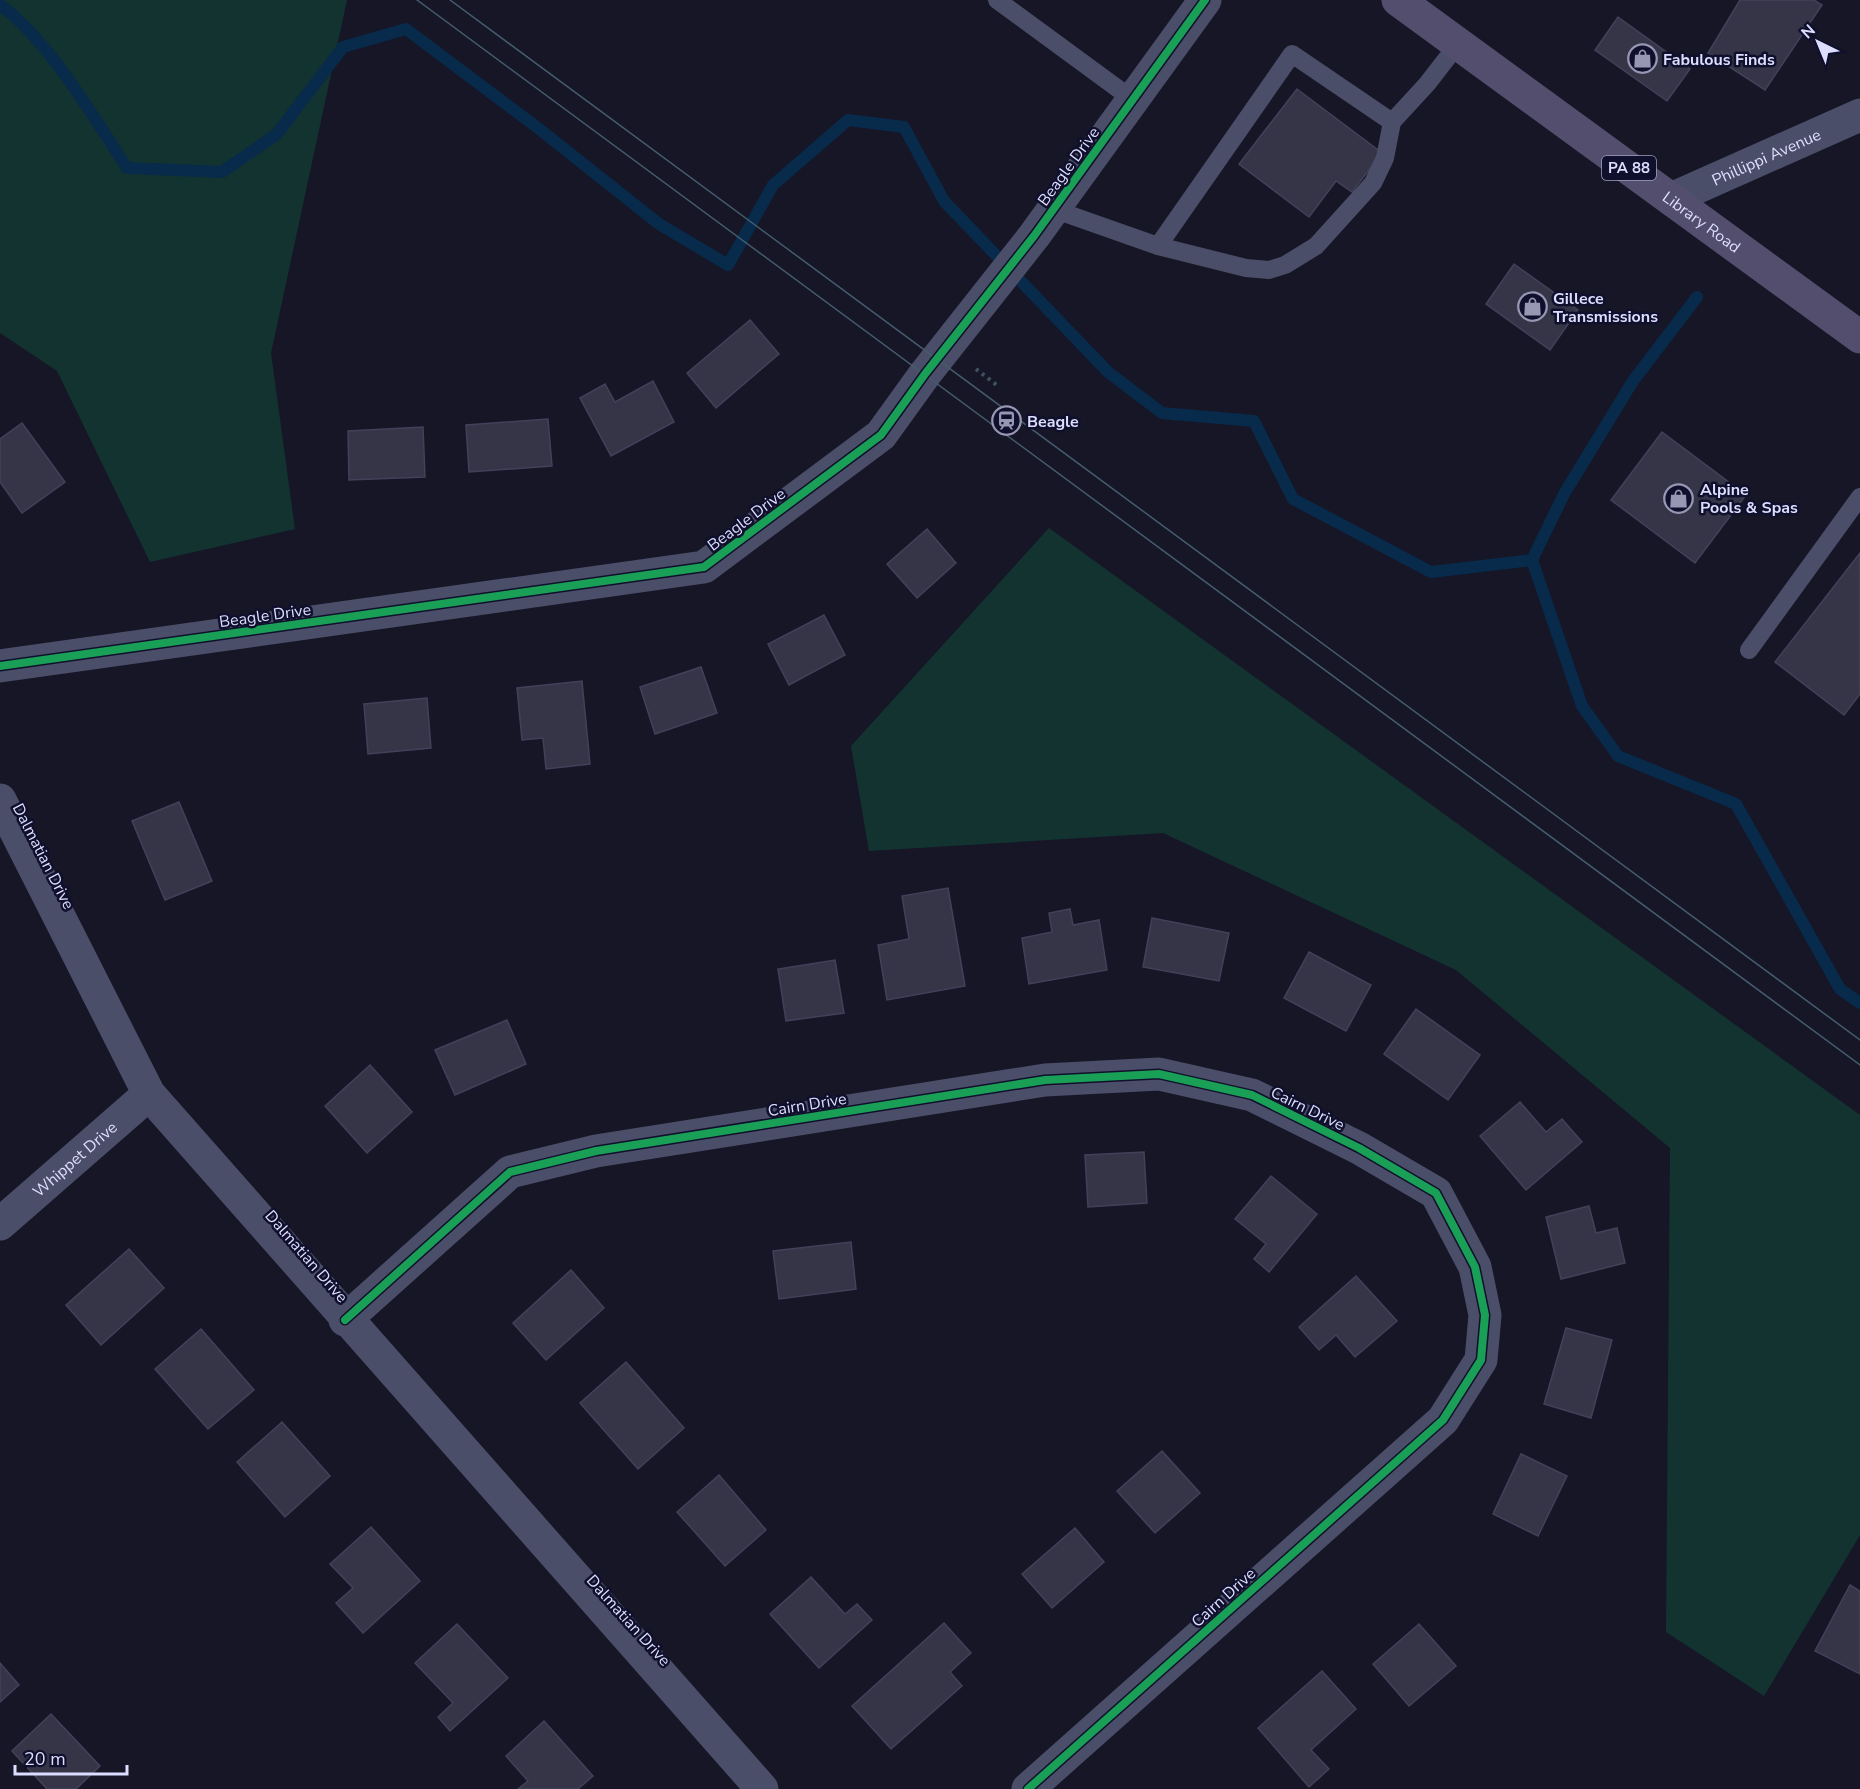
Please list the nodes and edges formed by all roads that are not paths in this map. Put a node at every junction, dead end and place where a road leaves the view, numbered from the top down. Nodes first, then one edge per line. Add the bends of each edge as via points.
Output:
1 (997, 0) edge
2 (1205, 0) edge
3 (1398, 0) edge
4 (1458, 44) junction
5 (1132, 99) junction
6 (1860, 115) edge
7 (1392, 122) junction
8 (1671, 199) junction
9 (1053, 209) junction
10 (1158, 246) junction
11 (1860, 337) edge
12 (1860, 497) edge
13 (1749, 650) dead end
14 (0, 666) edge
15 (0, 800) edge
16 (148, 1094) junction
17 (0, 1224) edge
18 (345, 1320) junction
19 (762, 1789) edge
20 (1028, 1789) edge

1 - 5 lane
2 - 5 street, Beagle Drive
3 - 4 main road, Library Road / PA 88
4 - 7 lane
4 - 8 main road, Library Road / PA 88
5 - 9 street, Beagle Drive
6 - 8 street, Phillippi Avenue
7 - 10 lane via 1385,158 1373,183 1316,246 1285,265 1269,270 1246,268
7 - 10 lane via 1292,54
8 - 11 main road, Library Road / PA 88
9 - 10 lane
9 - 14 street, Beagle Drive via 881,435 704,567
12 - 13 lane
15 - 16 street, Dalmatian Drive
16 - 17 street, Whippet Drive
16 - 18 street, Dalmatian Drive
18 - 19 street, Dalmatian Drive
18 - 20 street, Cairn Drive via 510,1172 596,1151 1045,1080 1159,1074 1252,1095 1359,1148 1436,1193 1475,1267 1485,1316 1481,1360 1443,1420

